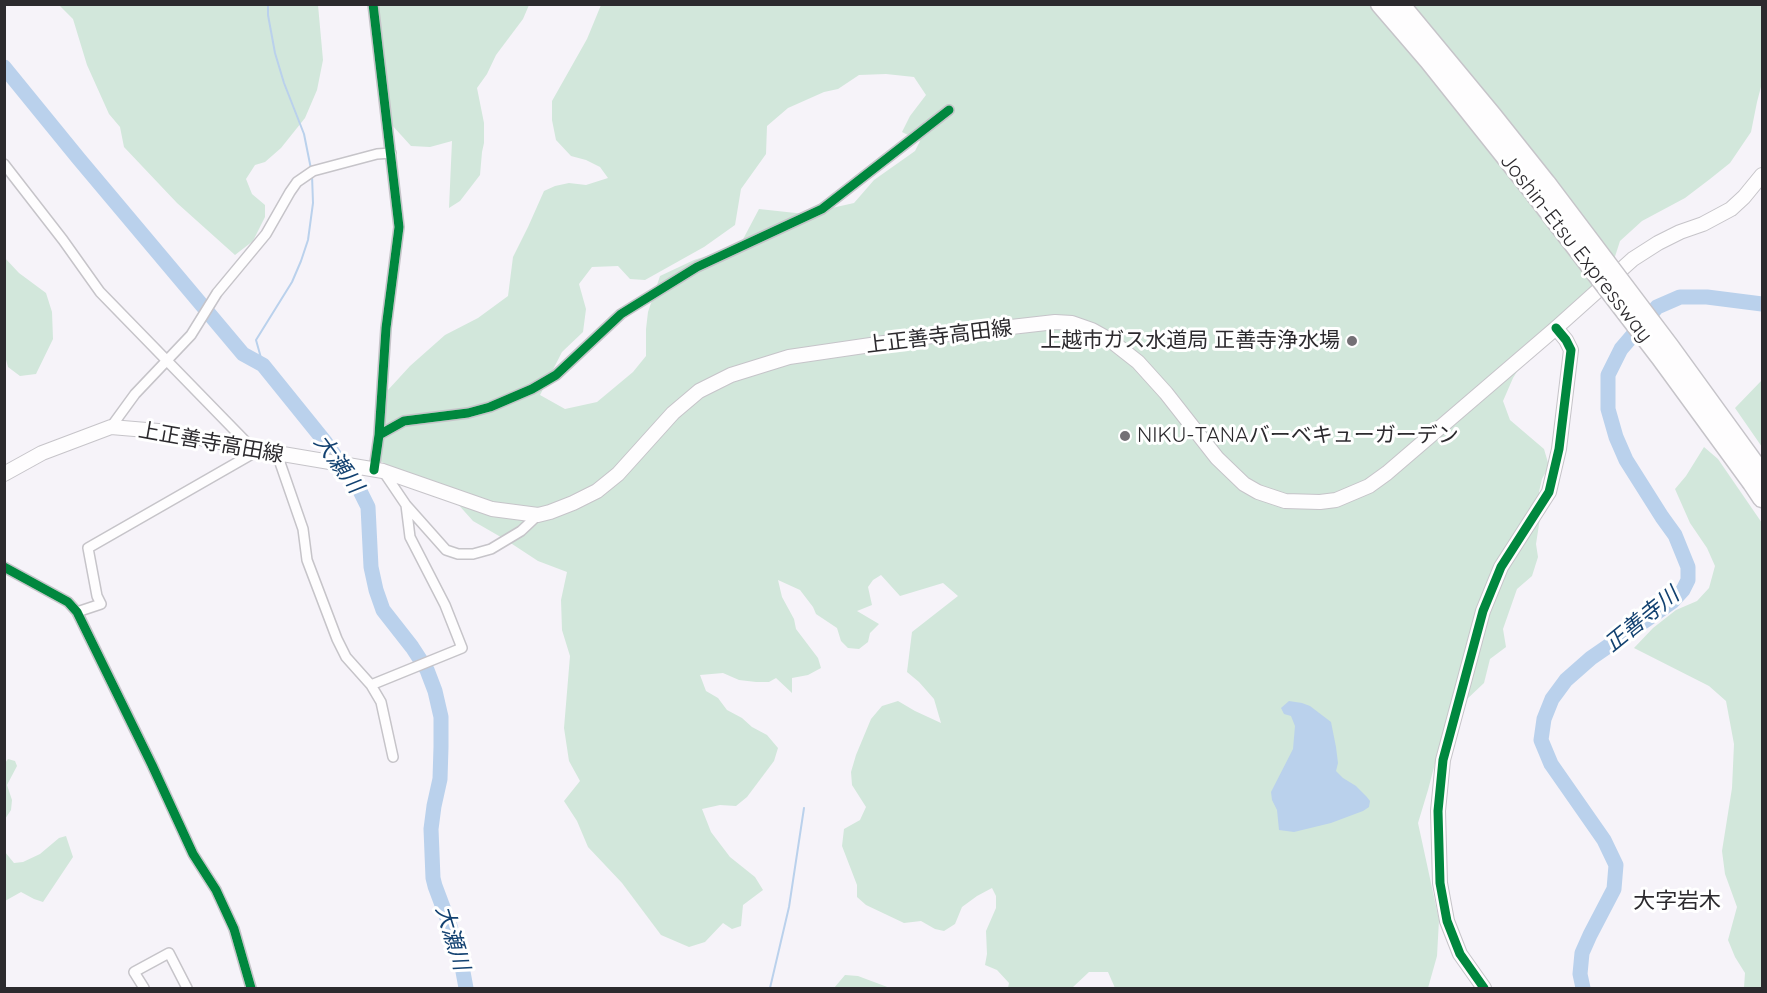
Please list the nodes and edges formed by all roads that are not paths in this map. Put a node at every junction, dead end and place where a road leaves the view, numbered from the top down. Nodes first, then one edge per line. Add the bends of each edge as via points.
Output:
1 (373, 4) edge
2 (1380, 4) edge
3 (1400, 4) edge
4 (949, 110) dead end
5 (391, 153) junction
6 (4, 164) edge
7 (1762, 175) edge
8 (1541, 189) junction
9 (1556, 328) junction
10 (167, 360) junction
11 (111, 427) junction
12 (379, 435) junction
13 (256, 450) junction
14 (277, 454) junction
15 (378, 470) junction
16 (4, 474) edge
17 (1759, 485) edge
18 (406, 505) junction
19 (538, 515) junction
20 (4, 567) edge
21 (77, 612) junction
22 (371, 685) junction
23 (393, 757) dead end
24 (144, 988) edge
25 (187, 988) edge
26 (251, 988) edge
27 (1484, 988) edge

1 - 5 street
2 - 8 highway, Joshin-Etsu Expressway
3 - 8 highway, Joshin-Etsu Expressway via 1492,115
4 - 12 street via 822,209 697,267 621,314 556,375 490,407 404,421
5 - 10 street via 313,171 297,182 266,234 217,293 191,335
5 - 12 street via 399,227 386,328
6 - 10 street via 100,292
7 - 9 main road, 上正善寺高田線 via 1731,208 1633,259
8 - 17 highway, Joshin-Etsu Expressway, bridge via 1670,347
9 - 19 main road, 上正善寺高田線 via 1387,473 1369,486 1336,500 1285,501 1244,484 1217,458 1138,362 1092,330 1055,322 789,357 731,375 699,392 673,413 618,474 597,491
9 - 27 main road via 1571,350 1549,492 1496,578 1483,611 1443,760 1438,811 1440,883 1447,921 1461,954
10 - 11 street
10 - 13 street
11 - 13 main road, 上正善寺高田線 via 170,432
11 - 16 main road, 上正善寺高田線 via 42,453
12 - 15 street
13 - 14 main road, 上正善寺高田線
13 - 21 street via 88,548 100,604
14 - 15 main road, 上正善寺高田線
14 - 22 street via 303,529 307,560 337,639 346,657
15 - 18 street
15 - 19 main road, 上正善寺高田線 via 492,509
18 - 19 street via 446,550 458,554 491,549
18 - 22 street via 410,537 462,648
20 - 21 street via 68,602
21 - 26 street via 193,854 216,890 234,929
22 - 23 street via 381,702
24 - 25 street via 134,972 169,953

